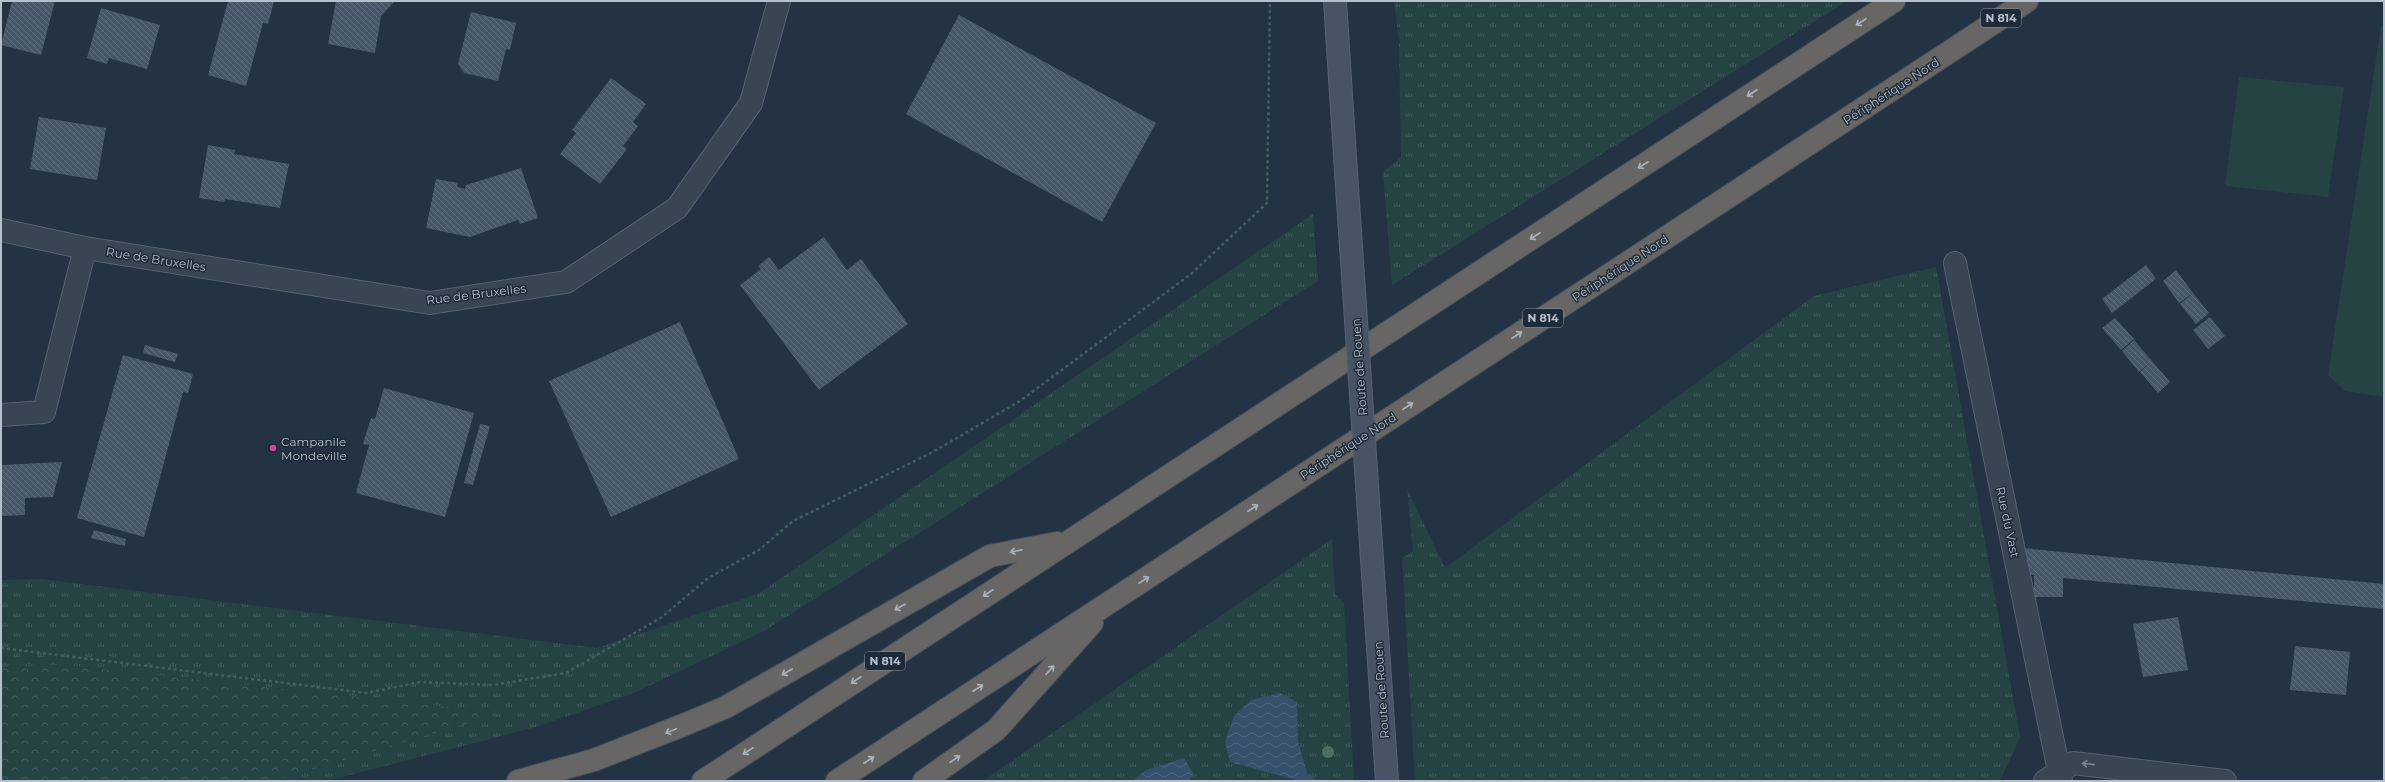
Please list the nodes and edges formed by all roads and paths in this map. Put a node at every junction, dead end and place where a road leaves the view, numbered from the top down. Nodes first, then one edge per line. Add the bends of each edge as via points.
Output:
1 (779, 1) edge
2 (1270, 1) edge
3 (1335, 1) edge
4 (1894, 1) edge
5 (2027, 1) edge
6 (1, 230) edge
7 (86, 248) junction
8 (1955, 263) dead end
9 (1, 415) edge
10 (1068, 541) junction
11 (1111, 601) junction
12 (1, 648) edge
13 (2120, 767) junction
14 (2055, 778) edge
15 (518, 781) edge
16 (703, 781) edge
17 (837, 781) edge
18 (924, 781) edge
19 (1387, 781) edge
20 (2100, 781) edge
21 (2225, 781) edge

1 - 7 street, Rue de Bruxelles via 751,103 677,208 566,282 430,303
2 - 12 path via 1267,203 1190,274 1020,401 931,453 793,521 759,550 708,578 662,617 566,673 493,685 420,682 366,693
3 - 19 main road, Route de Rouen, bridge
4 -> 10 highway, N 814
11 -> 5 highway, Périphérique Nord / N 814
6 - 7 street, Rue de Bruxelles
7 - 9 street via 44,412
8 - 14 street, Rue du Vast
10 -> 15 highway via 990,556 726,707 622,750
10 -> 16 highway, N 814
17 -> 11 highway, N 814
18 -> 11 highway, N 814 via 996,730
13 -> 14 street via 2072,763
13 - 20 street
13 - 21 street

